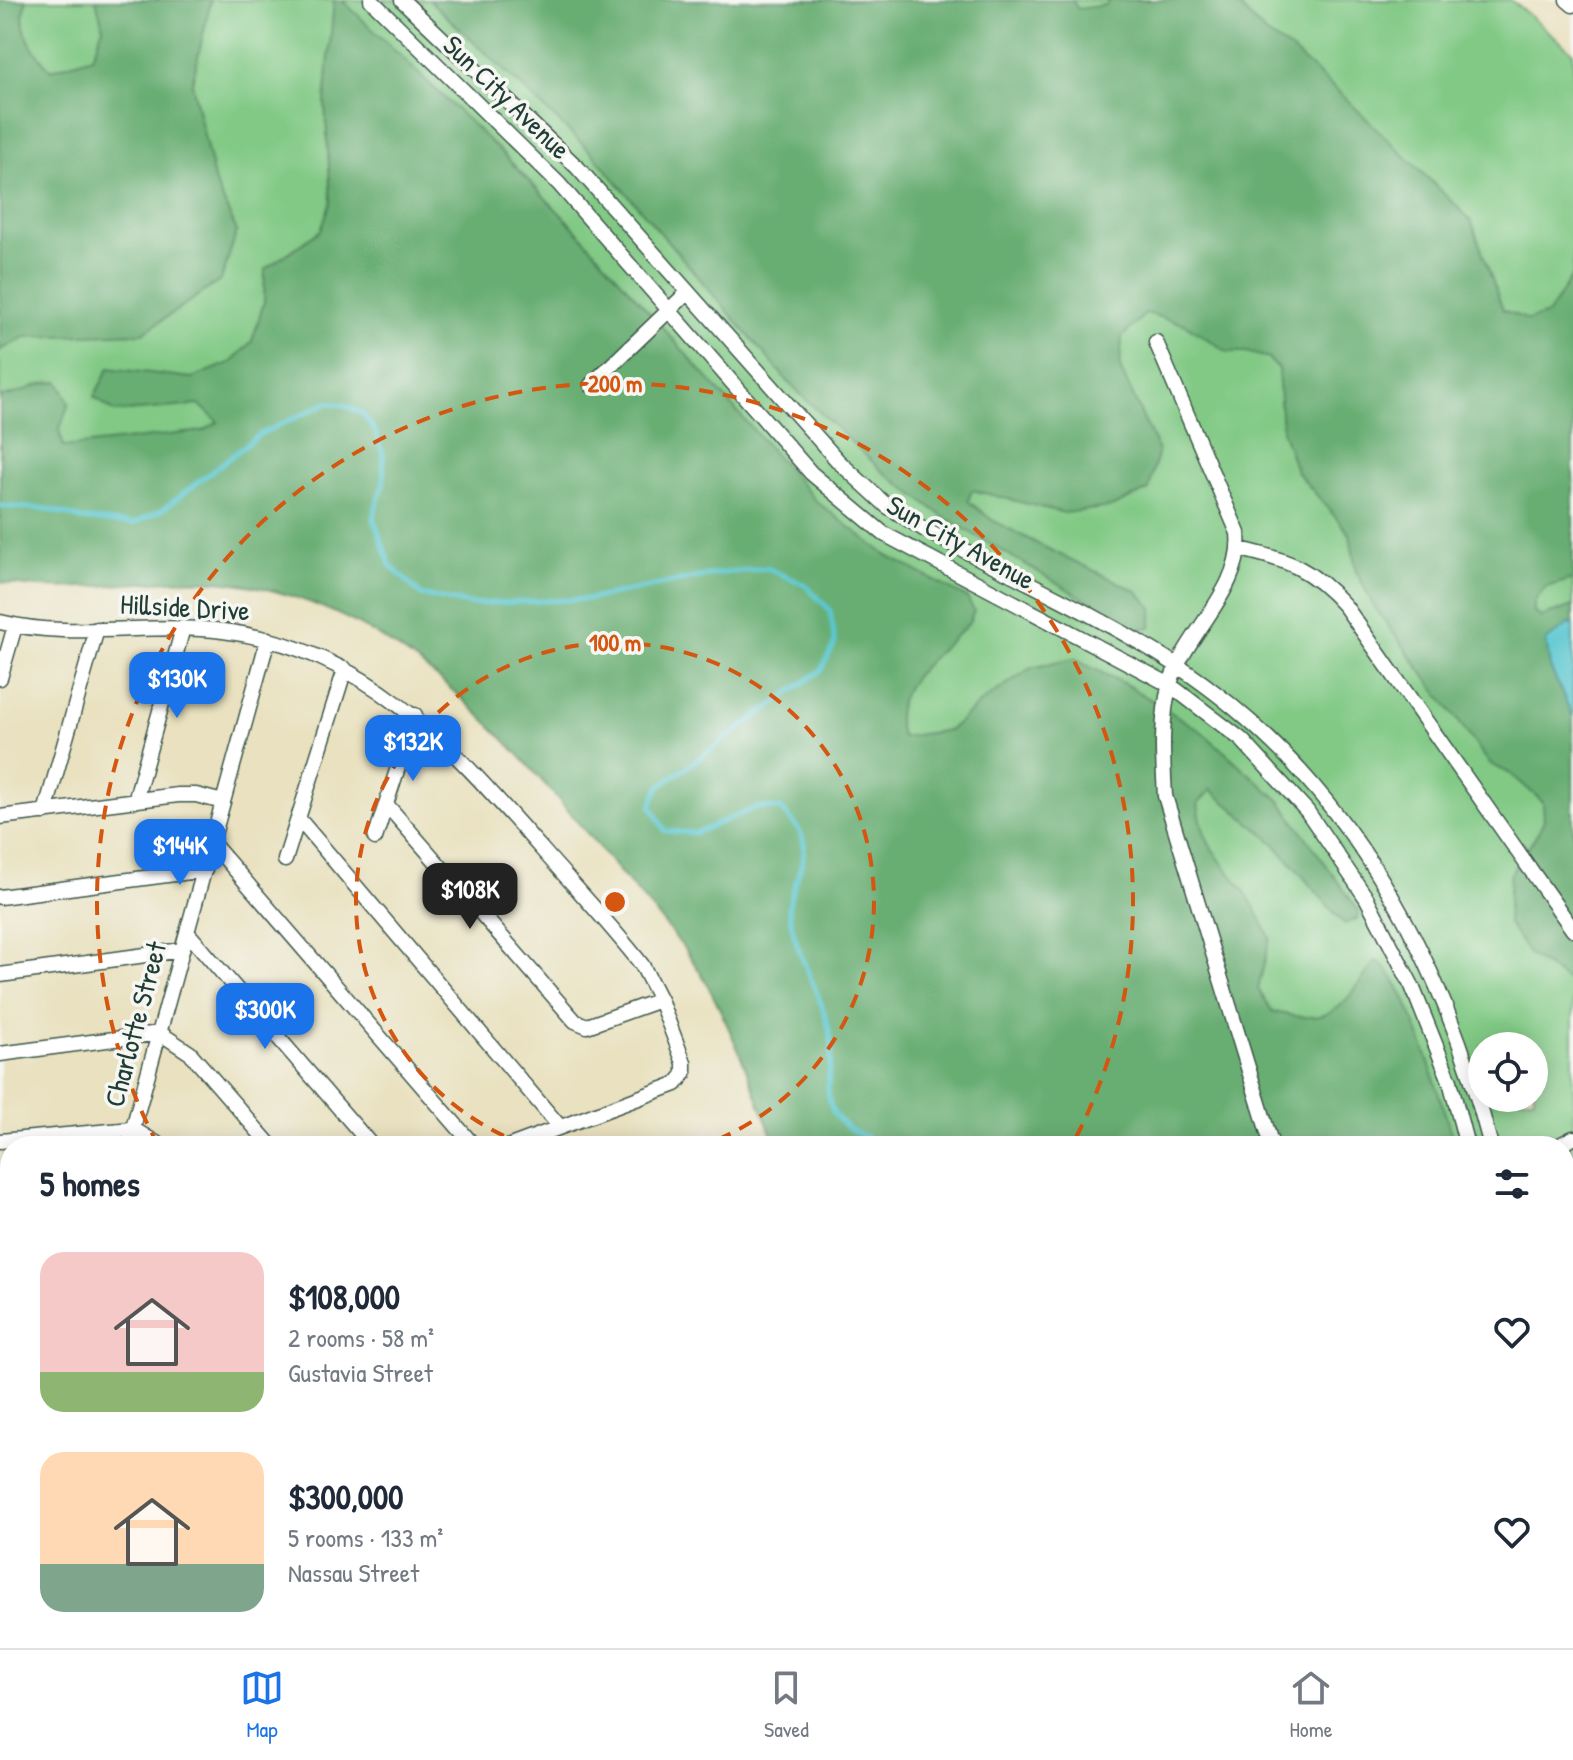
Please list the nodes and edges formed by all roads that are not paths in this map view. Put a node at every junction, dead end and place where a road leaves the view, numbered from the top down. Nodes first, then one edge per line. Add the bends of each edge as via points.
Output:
1 (371, 0) edge
2 (402, 0) edge
3 (1567, 0) edge
4 (1573, 5) edge
5 (688, 292) junction
6 (669, 311) junction
7 (1156, 342) dead end
8 (591, 385) dead end
9 (1240, 549) junction
10 (7, 624) edge
11 (183, 628) junction
12 (97, 629) junction
13 (268, 639) junction
14 (1178, 667) junction
15 (345, 669) junction
16 (0, 678) edge
17 (1170, 685) junction
18 (415, 715) junction
19 (135, 801) junction
20 (223, 802) junction
21 (386, 804) junction
22 (45, 812) junction
23 (0, 817) edge
24 (298, 818) junction
25 (375, 838) dead end
26 (212, 843) junction
27 (285, 860) dead end
28 (205, 870) junction
29 (0, 897) edge
30 (1573, 930) edge
31 (187, 932) junction
32 (182, 950) junction
33 (0, 975) edge
34 (660, 1000) junction
35 (160, 1033) junction
36 (0, 1054) edge
37 (560, 1127) junction
38 (133, 1129) junction
39 (55, 1136) edge
40 (131, 1136) edge
41 (145, 1136) edge
42 (262, 1136) edge
43 (363, 1136) edge
44 (465, 1136) edge
45 (536, 1136) edge
46 (1269, 1136) edge
47 (1464, 1136) edge
48 (1488, 1136) edge

1 - 6 street, Sun City Avenue via 559,184
2 - 5 street, Sun City Avenue via 578,168
3 - 4 street
5 - 6 street
5 - 14 street, Sun City Avenue via 838,461 887,506
6 - 8 street
6 - 17 street, Sun City Avenue via 811,473 884,534
7 - 9 street via 1238,533
9 - 14 street
9 - 30 street via 1300,566 1345,606
10 - 12 street, Hillside Drive
10 - 16 street
11 - 12 street, Hillside Drive
11 - 13 street, Hillside Drive
11 - 19 street
12 - 22 street
13 - 15 street, Hillside Drive
13 - 20 street, Charlotte Street
14 - 17 street
14 - 48 street, Sun City Avenue via 1256,725 1329,800 1388,885 1447,1006 1472,1070
15 - 18 street, Hillside Drive
15 - 24 street
17 - 46 street via 1165,796
17 - 47 street, Sun City Avenue via 1242,740 1307,811 1367,899 1412,986 1450,1081
18 - 21 street
18 - 34 street, Hillside Drive via 630,949
19 - 20 street via 196,795
19 - 22 street
20 - 26 street, Charlotte Street
21 - 25 street
21 - 34 street via 575,1021 587,1026
22 - 23 street
24 - 27 street
24 - 37 street
26 - 28 street, Charlotte Street
26 - 44 street
28 - 29 street
28 - 31 street, Charlotte Street
31 - 32 street, Charlotte Street
31 - 43 street
32 - 33 street
32 - 35 street, Charlotte Street
34 - 37 street, Hillside Drive via 684,1063 682,1078
35 - 36 street
35 - 38 street, Charlotte Street
35 - 42 street via 190,1053
37 - 45 street
38 - 39 street
38 - 40 street, Charlotte Street
38 - 41 street

